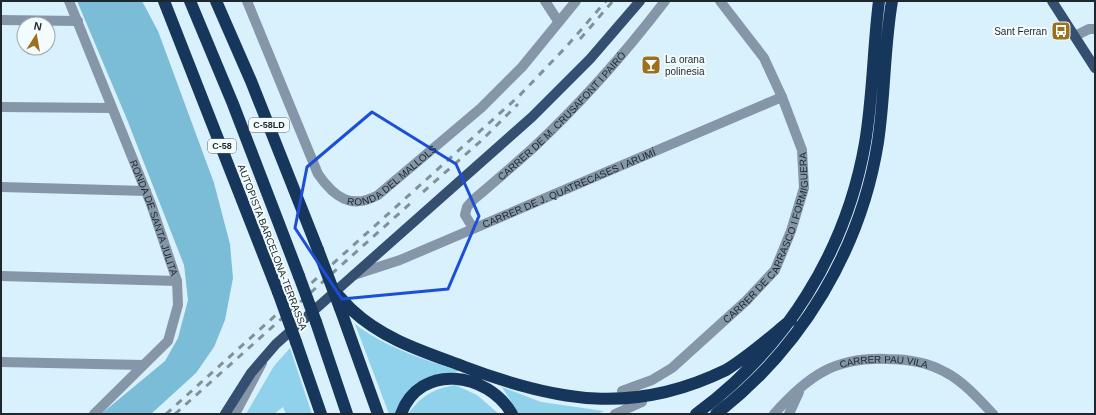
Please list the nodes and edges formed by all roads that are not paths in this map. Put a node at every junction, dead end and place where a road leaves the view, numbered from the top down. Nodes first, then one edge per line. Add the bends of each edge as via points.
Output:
1 (69, 1) edge
2 (164, 1) edge
3 (190, 1) edge
4 (216, 1) edge
5 (247, 1) edge
6 (545, 1) edge
7 (576, 1) edge
8 (640, 1) edge
9 (665, 1) edge
10 (720, 1) edge
11 (879, 1) edge
12 (892, 1) edge
13 (1052, 1) edge
14 (1, 20) edge
15 (558, 21) junction
16 (78, 22) junction
17 (1095, 29) edge
18 (1075, 36) junction
19 (1092, 57) edge
20 (1095, 68) edge
21 (782, 97) junction
22 (1, 107) edge
23 (112, 108) junction
24 (1, 187) edge
25 (146, 191) junction
26 (473, 228) junction
27 (353, 275) junction
28 (1, 276) edge
29 (177, 281) junction
30 (346, 309) junction
31 (791, 320) junction
32 (267, 353) junction
33 (1, 362) edge
34 (143, 366) junction
35 (802, 386) junction
36 (622, 391) dead end
37 (642, 402) junction
38 (94, 414) edge
39 (225, 414) edge
40 (235, 414) edge
41 (321, 414) edge
42 (347, 414) edge
43 (378, 414) edge
44 (401, 414) edge
45 (512, 414) edge
46 (614, 414) edge
47 (696, 414) edge
48 (716, 414) edge
49 (774, 414) edge
50 (789, 414) edge
51 (993, 414) edge

1 - 16 street, RONDA DE SANTA JULITA
2 - 41 highway, AUTOPISTA BARCELONA-TERRASSA / C-58, bridge via 278,292
3 - 42 highway, AUTOPISTA BARCELONA-TERRASSA / C-58, bridge via 233,104 316,322
4 - 30 highway, C-58LD, bridge via 251,81 333,289
5 - 15 street, RONDA DEL MALLOLS via 318,174 336,196 353,202 367,202 378,196 481,108 522,67
6 - 15 street
7 - 15 street, RONDA DEL MALLOLS
8 - 27 main road via 590,59 532,117
9 - 26 street, CARRER DE M. CRUSAFONT I PAIRÓ via 646,26 574,106 533,148 472,200 465,215
10 - 21 street, CARRER DE CARRASCO I FORMIGUERA via 764,58
11 - 31 highway via 865,142 853,193 825,263
12 - 48 highway via 877,145 864,199 847,245 824,291 800,329 764,371
13 - 18 main road
14 - 16 street
16 - 23 street, RONDA DE SANTA JULITA
17 - 18 street
18 - 19 main road
19 - 20 main road
21 - 26 street, CARRER DE J. QUATRECASES I ARUMÍ
21 - 36 street, CARRER DE CARRASCO I FORMIGUERA via 802,150 804,188 791,231 775,270 746,301 672,368 652,380
22 - 23 street
23 - 25 street, RONDA DE SANTA JULITA
24 - 25 street
25 - 29 street, RONDA DE SANTA JULITA
26 - 27 street, CARRER DE J. QUATRECASES I ARUMÍ via 400,260
27 - 32 main road
28 - 29 street
29 - 34 street, RONDA DE SANTA JULITA via 178,305 168,341
30 - 37 highway via 389,337 522,388 584,403
30 - 43 highway
31 - 37 highway via 717,375 672,395
31 - 47 highway via 759,360 739,380
32 - 39 main road via 250,373
32 - 40 street
33 - 34 street
34 - 38 street, RONDA DE SANTA JULITA
35 - 49 street, CARRER PAU VILA
35 - 50 street
35 - 51 street, CARRER PAU VILA via 842,362 868,358 900,359 924,363 947,372 972,392
37 - 46 street
44 - 45 highway via 417,391 431,382 451,378 464,379 487,388 502,399

